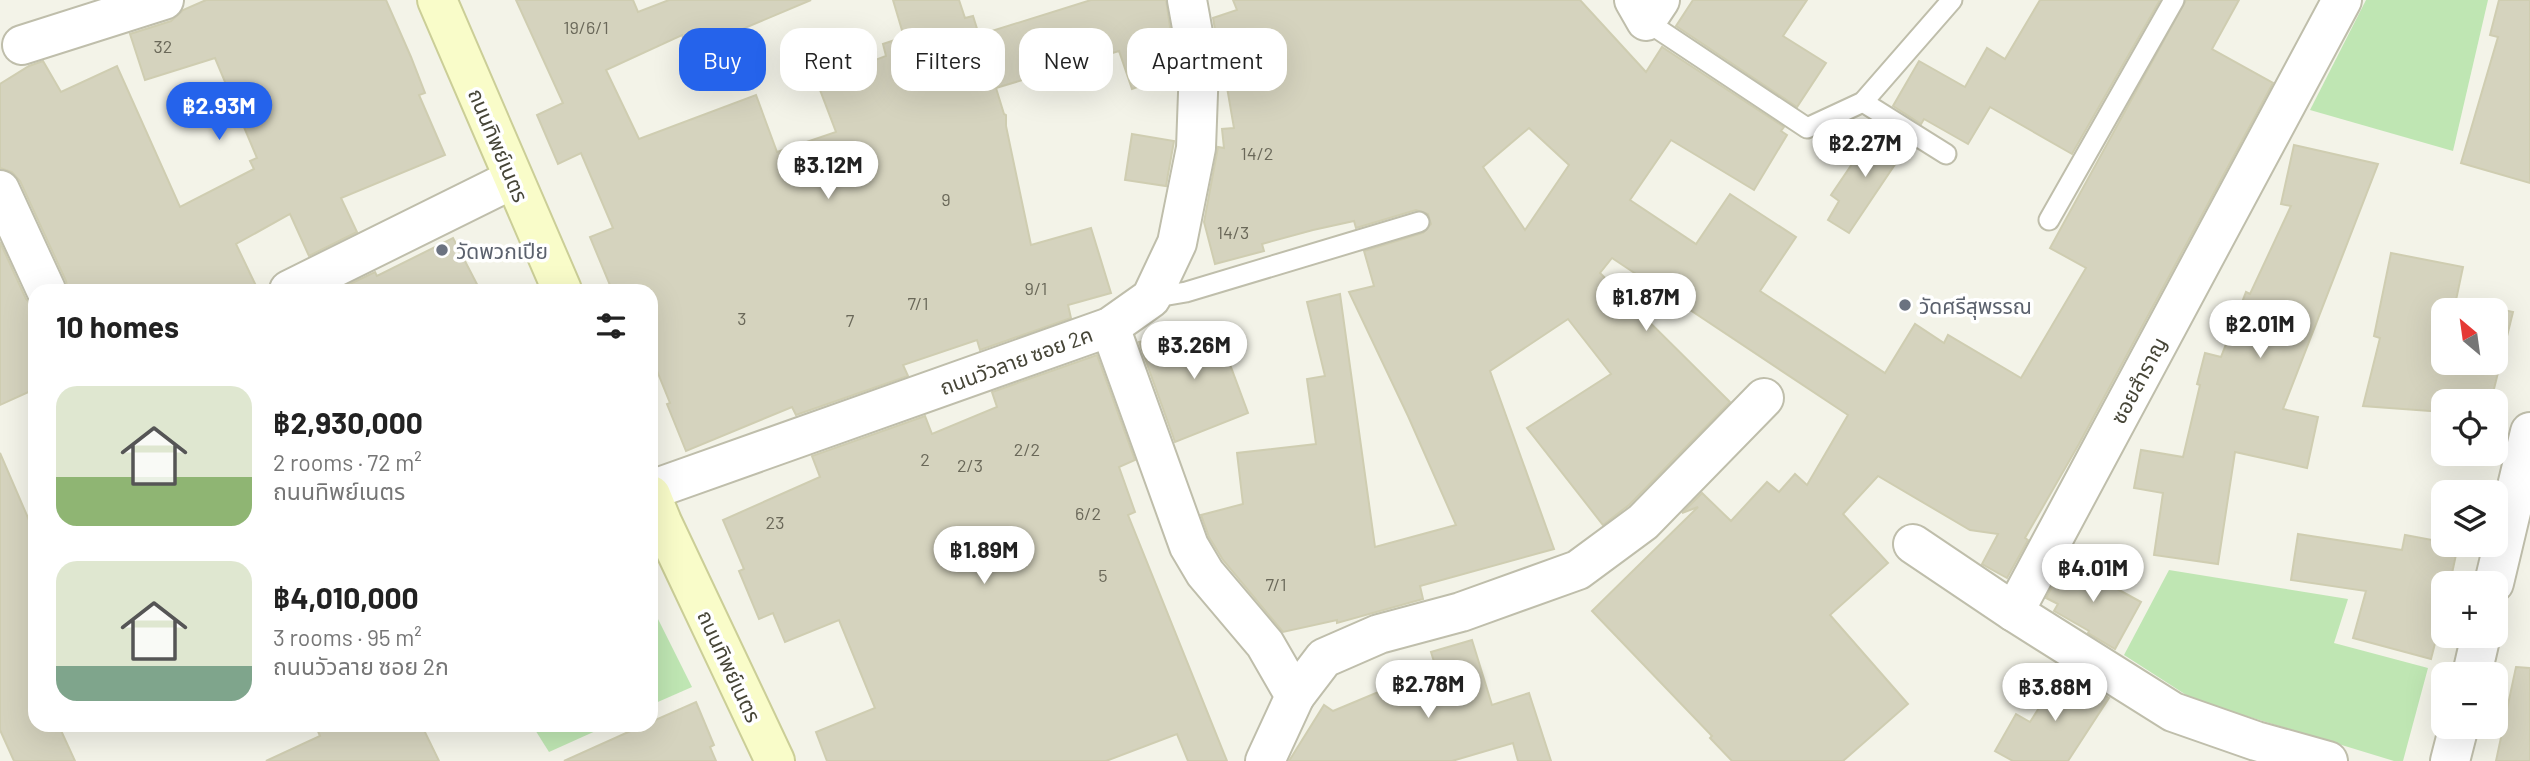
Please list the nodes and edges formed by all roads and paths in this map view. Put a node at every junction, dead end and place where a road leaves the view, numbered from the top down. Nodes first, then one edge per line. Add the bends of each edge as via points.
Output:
1 (164, 0) edge
2 (437, 0) edge
3 (1187, 0) edge
4 (1952, 0) edge
5 (2174, 0) edge
6 (2342, 0) edge
7 (1647, 7) edge
8 (22, 45) dead end
9 (1863, 102) junction
10 (1946, 154) dead end
11 (513, 179) junction
12 (0, 190) edge
13 (2049, 220) dead end
14 (1419, 222) dead end
15 (43, 284) edge
16 (301, 284) edge
17 (559, 284) edge
18 (1151, 298) junction
19 (1110, 327) junction
20 (1764, 398) dead end
21 (2530, 432) edge
22 (658, 507) edge
23 (658, 517) edge
24 (1913, 544) dead end
25 (2497, 571) edge
26 (2014, 612) junction
27 (1295, 696) junction
28 (2456, 739) edge
29 (775, 761) edge
30 (1265, 761) edge
31 (2328, 761) edge
32 (2451, 761) edge

1 - 8 street
2 - 11 main road, ถนนทิพย์เนตร
3 - 18 street via 1199,66 1196,148 1177,243
4 - 9 lane
5 - 13 lane
6 - 26 street, ซอยสำราญ
7 - 9 lane via 1807,128
9 - 10 lane
11 - 16 street
11 - 17 main road, ถนนทิพย์เนตร
12 - 15 street
14 - 18 lane, ถนนวัวลาย ซอย 2ค via 1186,292
18 - 19 street, ถนนวัวลาย ซอย 2ค
19 - 22 street, ถนนวัวลาย ซอย 2ค
19 - 27 street via 1189,547 1265,644
20 - 27 street via 1643,522 1578,570 1346,648 1324,658
21 - 25 street
23 - 29 main road, ถนนทิพย์เนตร
24 - 26 street
26 - 31 street via 2173,712
27 - 30 street
28 - 32 street

